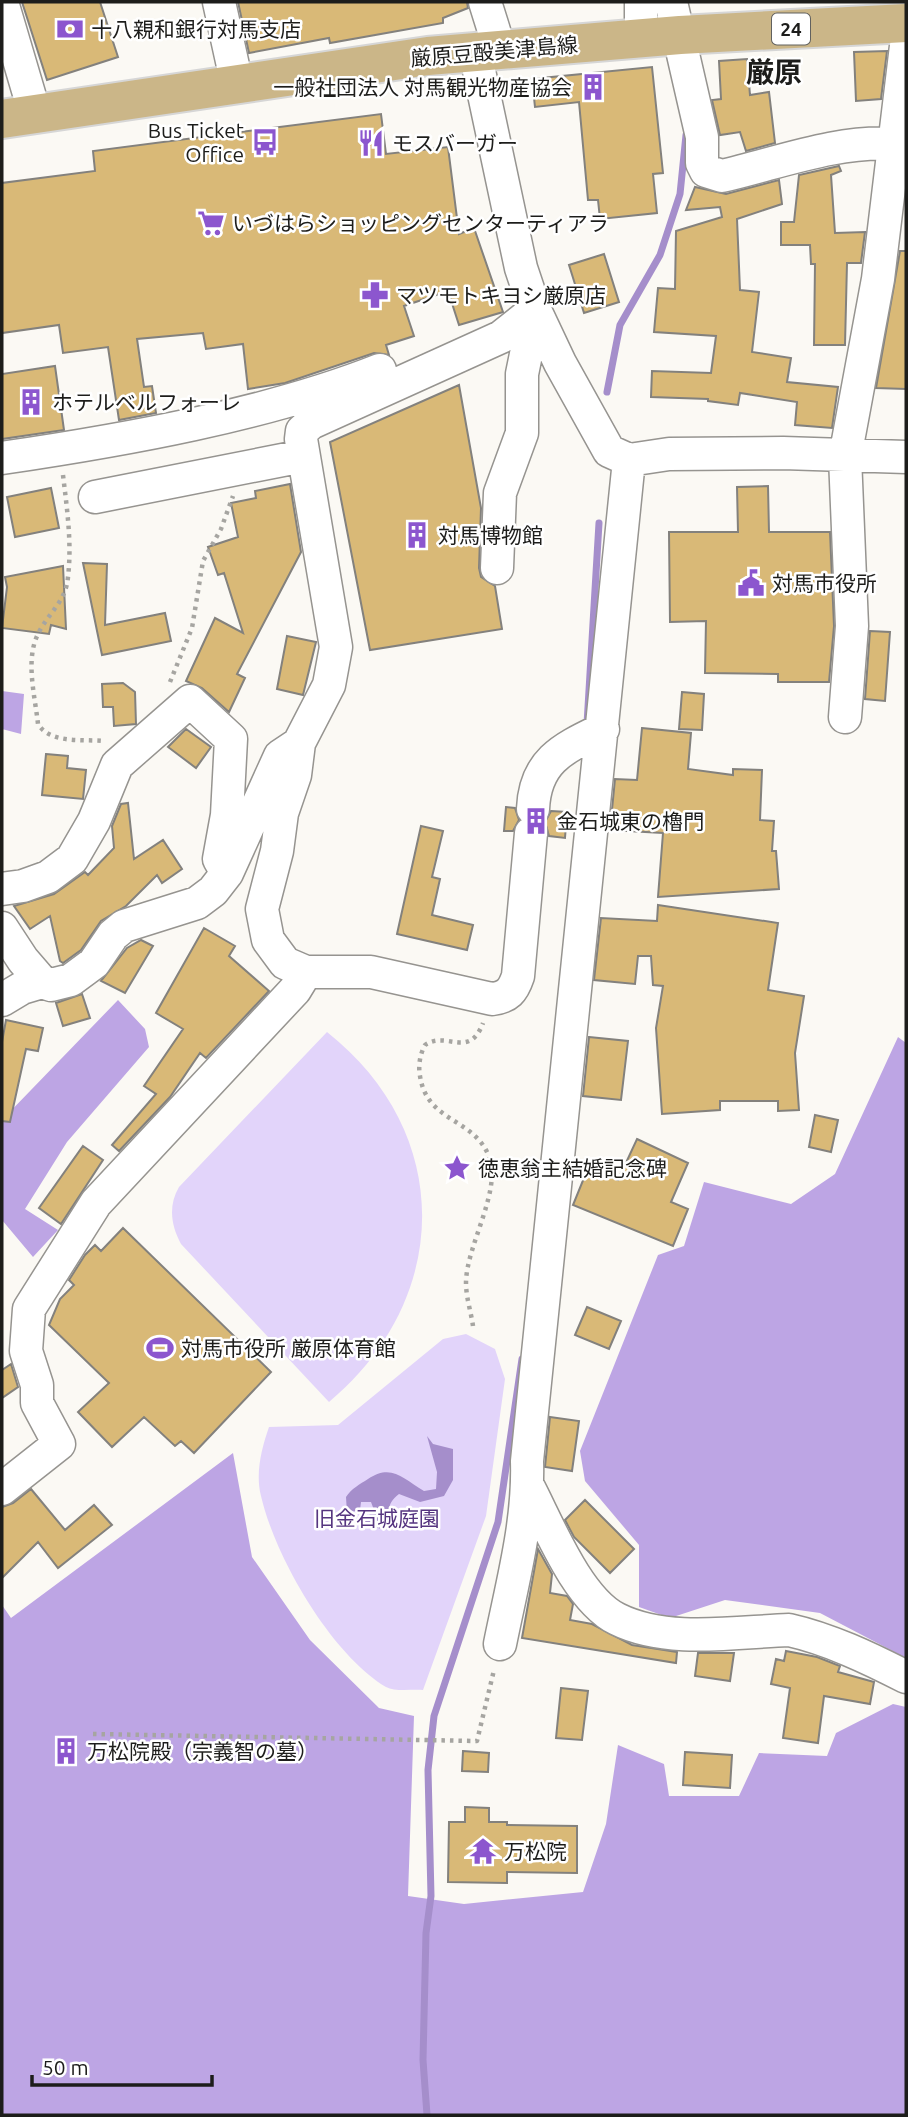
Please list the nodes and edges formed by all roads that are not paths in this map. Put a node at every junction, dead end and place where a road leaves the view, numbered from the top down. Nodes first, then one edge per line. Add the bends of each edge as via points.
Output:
1 (2, 2) edge
2 (219, 2) edge
3 (485, 2) edge
4 (827, 15) edge
5 (906, 23) edge
6 (661, 25) edge
7 (906, 46) edge
8 (488, 51) junction
9 (237, 84) junction
10 (19, 117) edge
11 (897, 164) edge
12 (535, 310) junction
13 (303, 456) junction
14 (845, 457) junction
15 (906, 457) edge
16 (2, 458) edge
17 (629, 460) junction
18 (95, 497) dead end
19 (497, 568) dead end
20 (845, 717) dead end
21 (603, 729) junction
22 (299, 743) junction
23 (227, 873) junction
24 (2, 889) edge
25 (4, 944) edge
26 (306, 972) junction
27 (42, 982) junction
28 (2, 1000) edge
29 (528, 1486) junction
30 (2, 1489) edge
31 (500, 1644) road end
32 (906, 1677) edge

1 - 10 street
2 - 9 street
3 - 8 street
4 - 5 main road, 厳原豆酘美津島線 / 24
4 - 6 main road, 厳原豆酘美津島線 / 24
6 - 8 main road, 厳原豆酘美津島線 / 24
6 - 11 street via 702,137 706,172 722,176 868,142
7 - 11 street
8 - 9 main road, 厳原豆酘美津島線 / 24
8 - 12 street via 511,229
9 - 10 main road, 厳原豆酘美津島線 / 24
11 - 14 street
12 - 13 street via 501,337 311,423 302,431
12 - 16 street via 343,385 246,412
12 - 17 street via 593,428 608,451
12 - 19 street via 522,374 522,433 500,494
13 - 18 street
13 - 22 street via 336,647 329,685
14 - 15 street
14 - 17 street via 682,454
14 - 20 street via 852,626
17 - 21 street
21 - 26 street via 567,747 549,763 534,791 518,976 508,994 492,999 371,972
21 - 29 street
22 - 23 street via 280,757
22 - 26 street via 262,909 275,954
23 - 24 street via 219,859 227,815 231,739 190,701 117,765 72,859 48,877
23 - 27 street via 197,903 124,926 94,963 71,981
25 - 27 street
26 - 30 street via 295,990 96,1203 29,1309 26,1351 37,1385 37,1404 60,1444
27 - 28 street
29 - 31 street
29 - 32 street via 579,1580 615,1618 669,1632 797,1632

